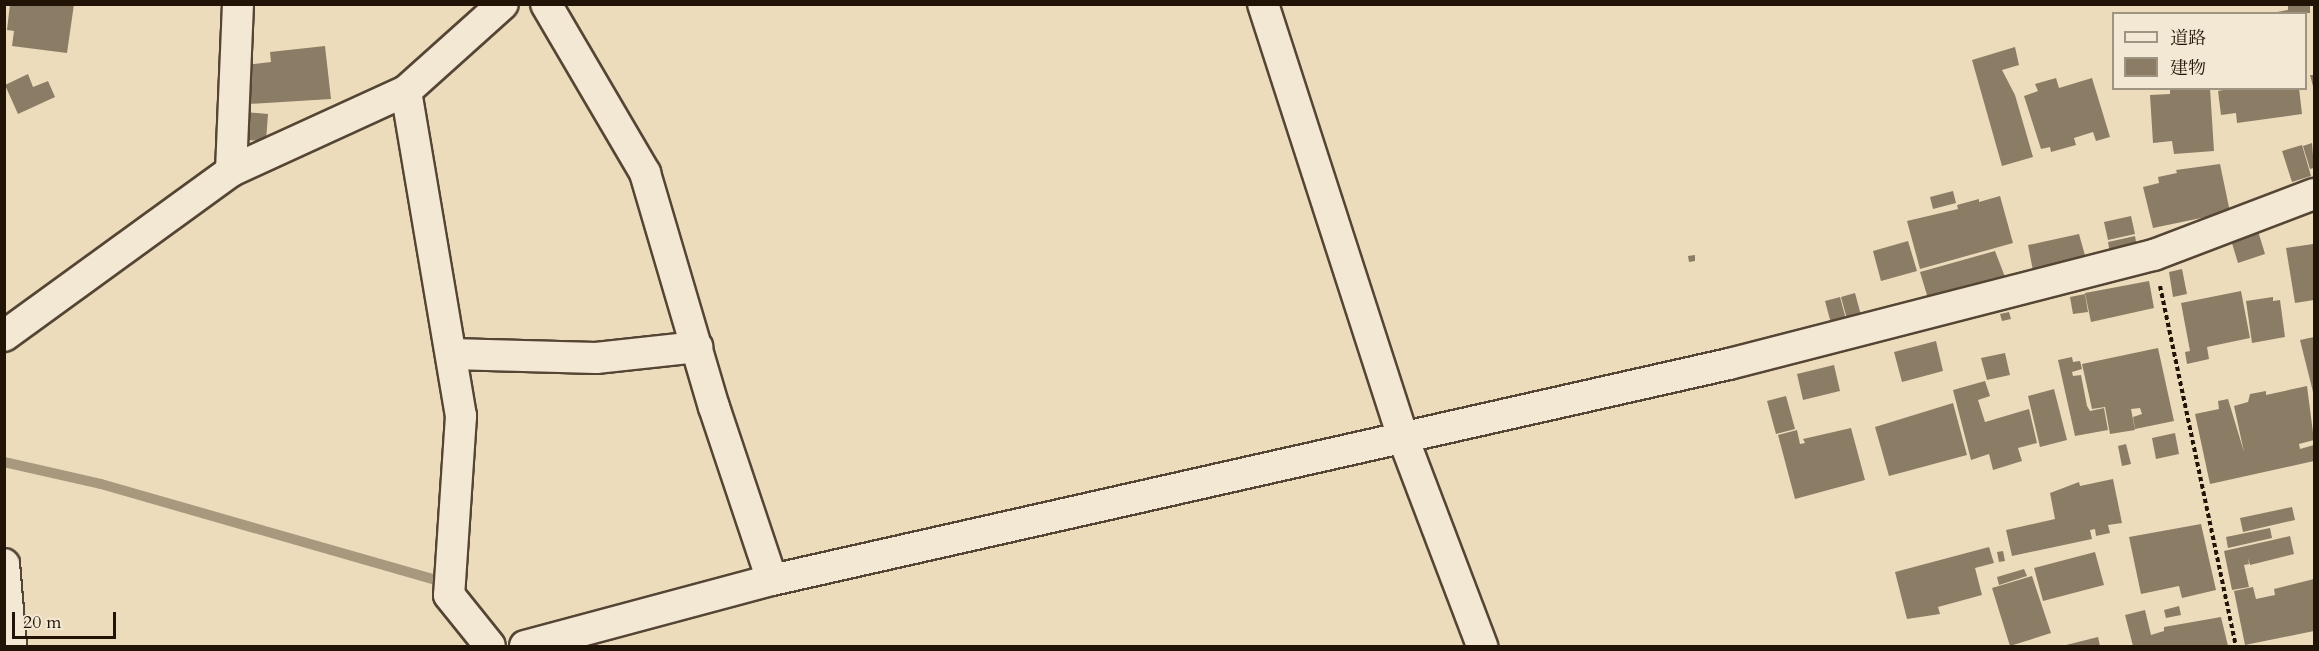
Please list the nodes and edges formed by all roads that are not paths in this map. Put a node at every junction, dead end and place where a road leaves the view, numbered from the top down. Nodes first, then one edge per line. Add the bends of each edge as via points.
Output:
1 (238, 4) edge
2 (503, 4) edge
3 (546, 4) edge
4 (1263, 4) edge
5 (406, 91) junction
6 (231, 171) junction
7 (2314, 194) edge
8 (4, 336) edge
9 (697, 347) junction
10 (451, 354) junction
11 (1402, 435) junction
12 (4, 564) edge
13 (772, 580) junction
14 (11, 646) edge
15 (490, 646) edge
16 (525, 646) edge
17 (1482, 646) edge

1 - 6 street
2 - 5 street
3 - 9 street via 645,173
4 - 11 street
5 - 6 street
5 - 10 street
6 - 8 street
7 - 11 street via 2154,255 1729,364
9 - 10 street via 596,358
9 - 13 street
10 - 15 street via 461,416 449,596
11 - 13 street
11 - 17 street
12 - 14 street
13 - 16 street

